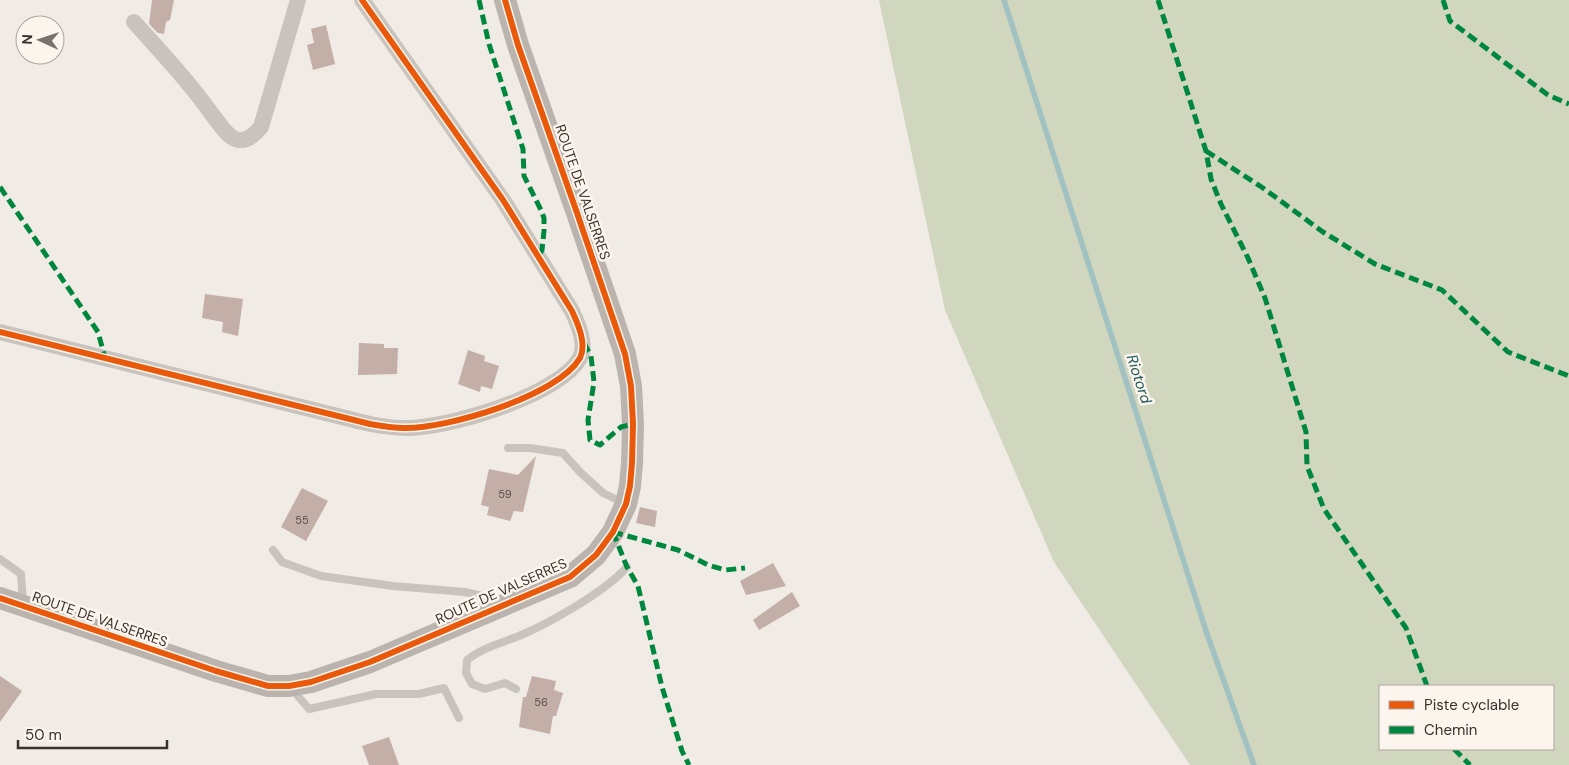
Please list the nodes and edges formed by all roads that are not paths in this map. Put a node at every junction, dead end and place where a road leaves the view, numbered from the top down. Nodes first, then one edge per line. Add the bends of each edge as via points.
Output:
1 (298, 0) edge
2 (362, 0) edge
3 (505, 0) edge
4 (134, 22) dead end
5 (0, 332) edge
6 (508, 448) dead end
7 (626, 504) junction
8 (273, 550) dead end
9 (0, 559) edge
10 (627, 567) dead end
11 (0, 598) edge
12 (23, 606) junction
13 (490, 610) junction
14 (289, 686) junction
15 (516, 689) dead end
16 (458, 718) dead end

1 - 4 street via 261,127 253,137 244,140 228,135 195,91
2 - 5 street via 503,200 572,311 582,338 580,357 562,377 528,397 453,422 404,428 370,424
3 - 7 street, ROUTE DE VALSERRES via 625,354 633,424
6 - 7 lane via 563,453 604,493
7 - 13 street, ROUTE DE VALSERRES via 613,532 596,555 570,577
8 - 13 lane via 282,562 321,576 466,592 482,596
9 - 12 lane via 21,574
10 - 15 lane via 617,578 559,616 466,660 466,673 472,684 484,689 505,683
11 - 12 street, ROUTE DE VALSERRES
12 - 14 street, ROUTE DE VALSERRES via 216,671 268,686
13 - 14 street, ROUTE DE VALSERRES via 370,662 312,682
14 - 16 lane via 309,709 376,694 419,694 444,688

